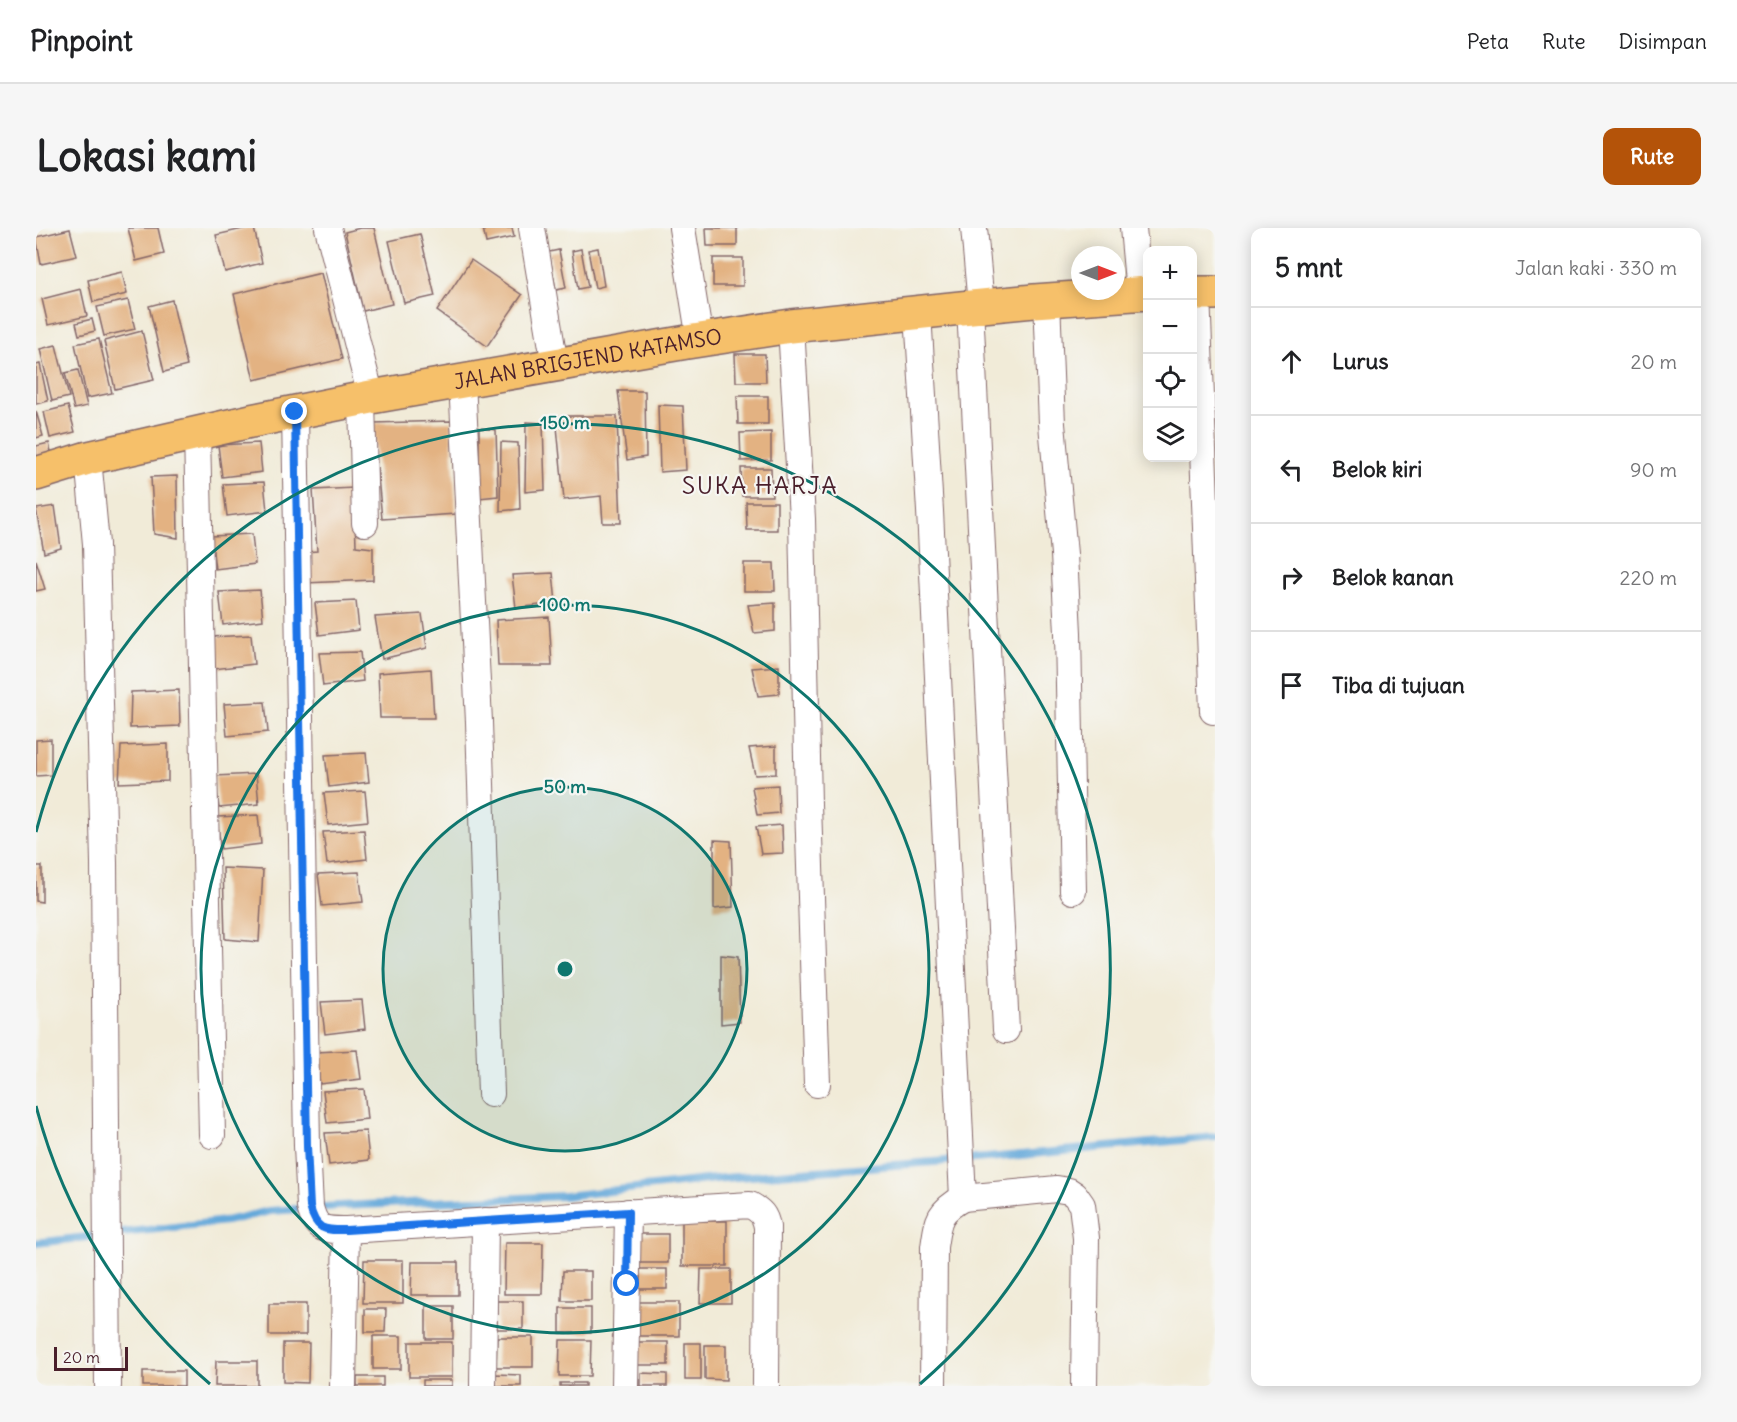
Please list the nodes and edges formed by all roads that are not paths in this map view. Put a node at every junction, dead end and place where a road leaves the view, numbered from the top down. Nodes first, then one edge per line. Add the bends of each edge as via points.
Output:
1 (328, 228) edge
2 (532, 228) edge
3 (682, 228) edge
4 (974, 228) edge
5 (1133, 228) edge
6 (1143, 293) edge
7 (1201, 293) edge
8 (1047, 300) junction
9 (976, 306) junction
10 (918, 313) junction
11 (791, 326) junction
12 (700, 340) junction
13 (555, 366) junction
14 (462, 381) junction
15 (366, 398) junction
16 (295, 412) junction
17 (197, 432) junction
18 (88, 458) junction
19 (36, 474) edge
20 (365, 523) dead end
21 (1213, 711) dead end
22 (1073, 891) dead end
23 (1006, 1030) dead end
24 (817, 1084) dead end
25 (492, 1094) dead end
26 (212, 1135) dead end
27 (962, 1188) junction
28 (628, 1212) junction
29 (485, 1221) junction
30 (346, 1230) junction
31 (108, 1386) edge
32 (343, 1386) edge
33 (483, 1386) edge
34 (625, 1386) edge
35 (766, 1386) edge
36 (933, 1386) edge
37 (1084, 1386) edge

1 - 15 street
2 - 13 street
3 - 12 street
4 - 9 street
5 - 6 street
6 - 8 highway, JALAN BRIGJEND KATAMSO
7 - 21 street
8 - 9 highway, JALAN BRIGJEND KATAMSO
8 - 22 street via 1068,633
9 - 10 highway, JALAN BRIGJEND KATAMSO
9 - 23 street
10 - 11 highway, JALAN BRIGJEND KATAMSO
10 - 27 street
11 - 12 highway, JALAN BRIGJEND KATAMSO
11 - 24 street via 802,519
12 - 13 highway, JALAN BRIGJEND KATAMSO
13 - 14 highway, JALAN BRIGJEND KATAMSO
14 - 15 highway, JALAN BRIGJEND KATAMSO
14 - 25 street
15 - 16 highway, JALAN BRIGJEND KATAMSO
15 - 20 street
16 - 17 highway, JALAN BRIGJEND KATAMSO
16 - 30 street via 310,1207 316,1224 322,1228
17 - 18 highway, JALAN BRIGJEND KATAMSO
17 - 26 street
18 - 19 highway, JALAN BRIGJEND KATAMSO
18 - 31 street via 96,544 104,851
27 - 36 street via 937,1227 934,1247
27 - 37 street via 1069,1191 1082,1205 1086,1238
28 - 29 street
28 - 34 street
28 - 35 street via 750,1205 765,1216
29 - 30 street
29 - 33 street
30 - 32 street

